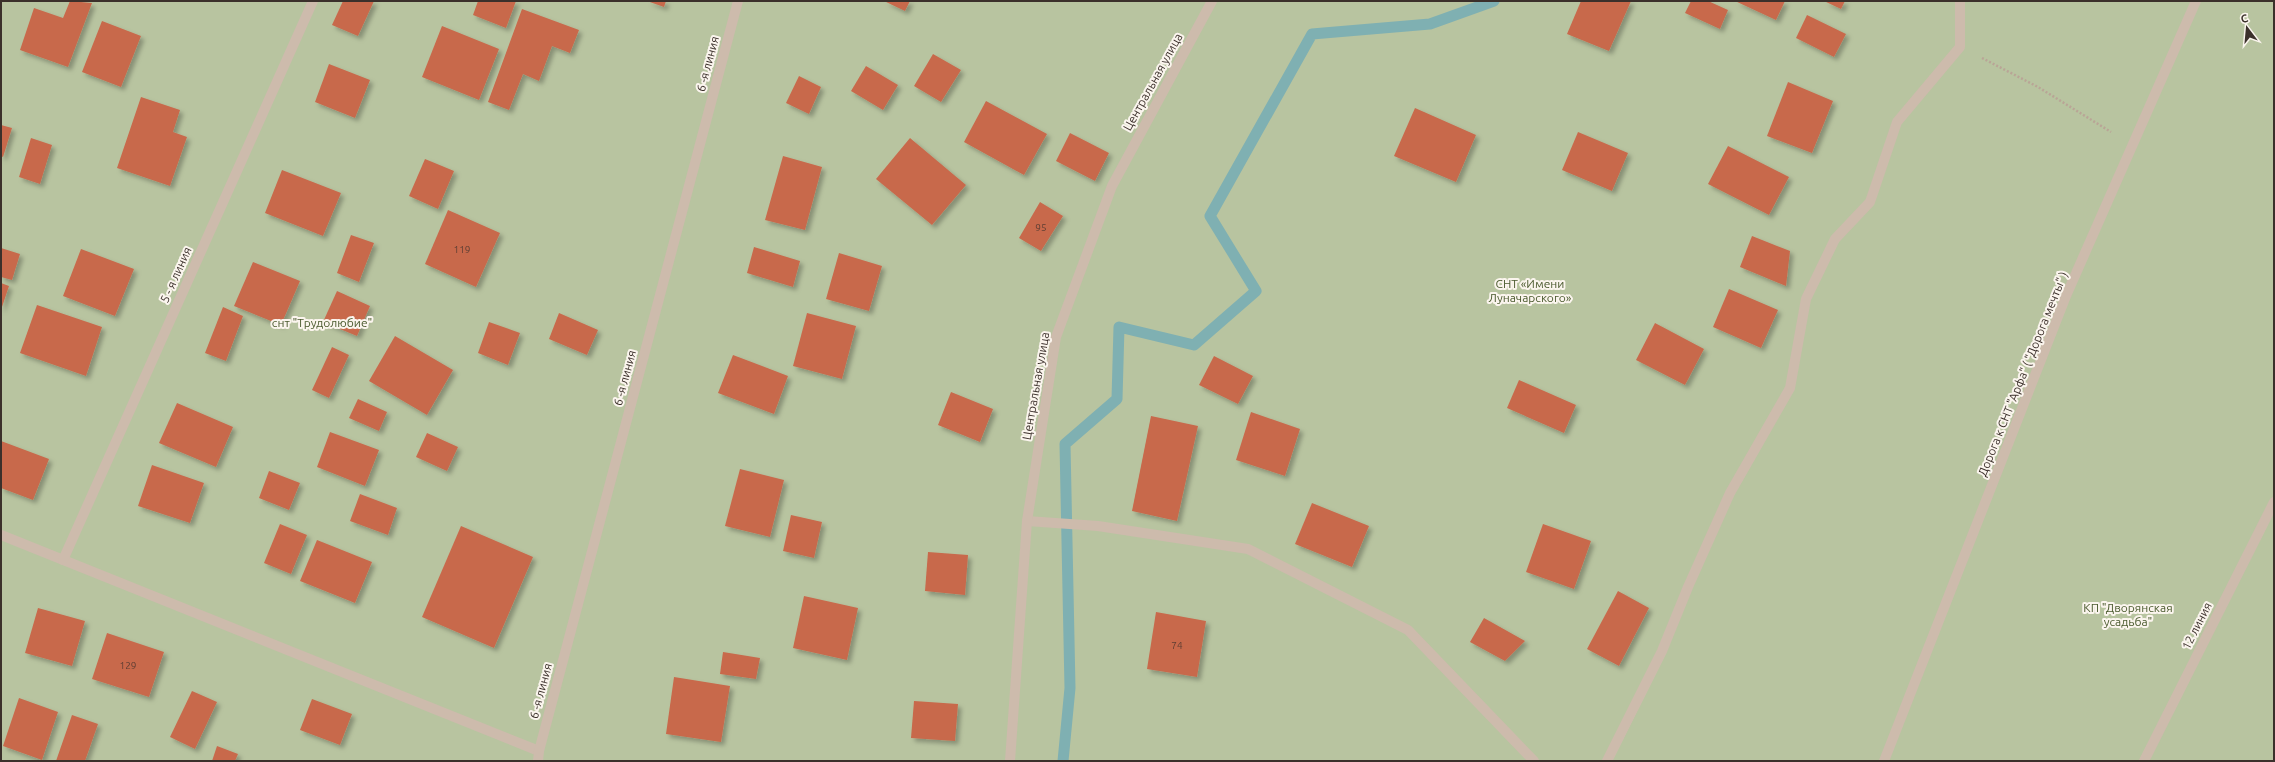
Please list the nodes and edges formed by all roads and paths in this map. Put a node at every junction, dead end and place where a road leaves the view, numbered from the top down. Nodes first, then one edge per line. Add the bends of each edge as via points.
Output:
1 (314, 1) edge
2 (738, 1) edge
3 (1212, 1) edge
4 (1960, 1) edge
5 (2196, 1) edge
6 (1960, 47) junction
7 (2133, 145) junction
8 (2274, 502) edge
9 (1027, 521) junction
10 (1, 535) edge
11 (63, 560) junction
12 (538, 756) edge
13 (1010, 761) edge
14 (1534, 761) edge
15 (1607, 761) edge
16 (1884, 761) edge
17 (2144, 761) edge

1 - 11 street, 5 - я линия
2 - 12 street, 6 -я линия
3 - 9 street, Центральная улица via 1112,186 1056,337
4 - 6 street
5 - 7 street, Дорога к СНТ "Арфа" ( "Дорога мечты" )
6 - 7 path via 2038,87
6 - 15 street via 1897,122 1870,202 1835,239 1806,299 1790,388 1730,493 1662,651
7 - 16 street, Дорога к СНТ "Арфа" ( "Дорога мечты" ) via 2066,296
8 - 17 street, 12 линия
9 - 13 street, Центральная улица
9 - 14 street via 1098,526 1248,549 1408,630
10 - 11 street
11 - 12 street

